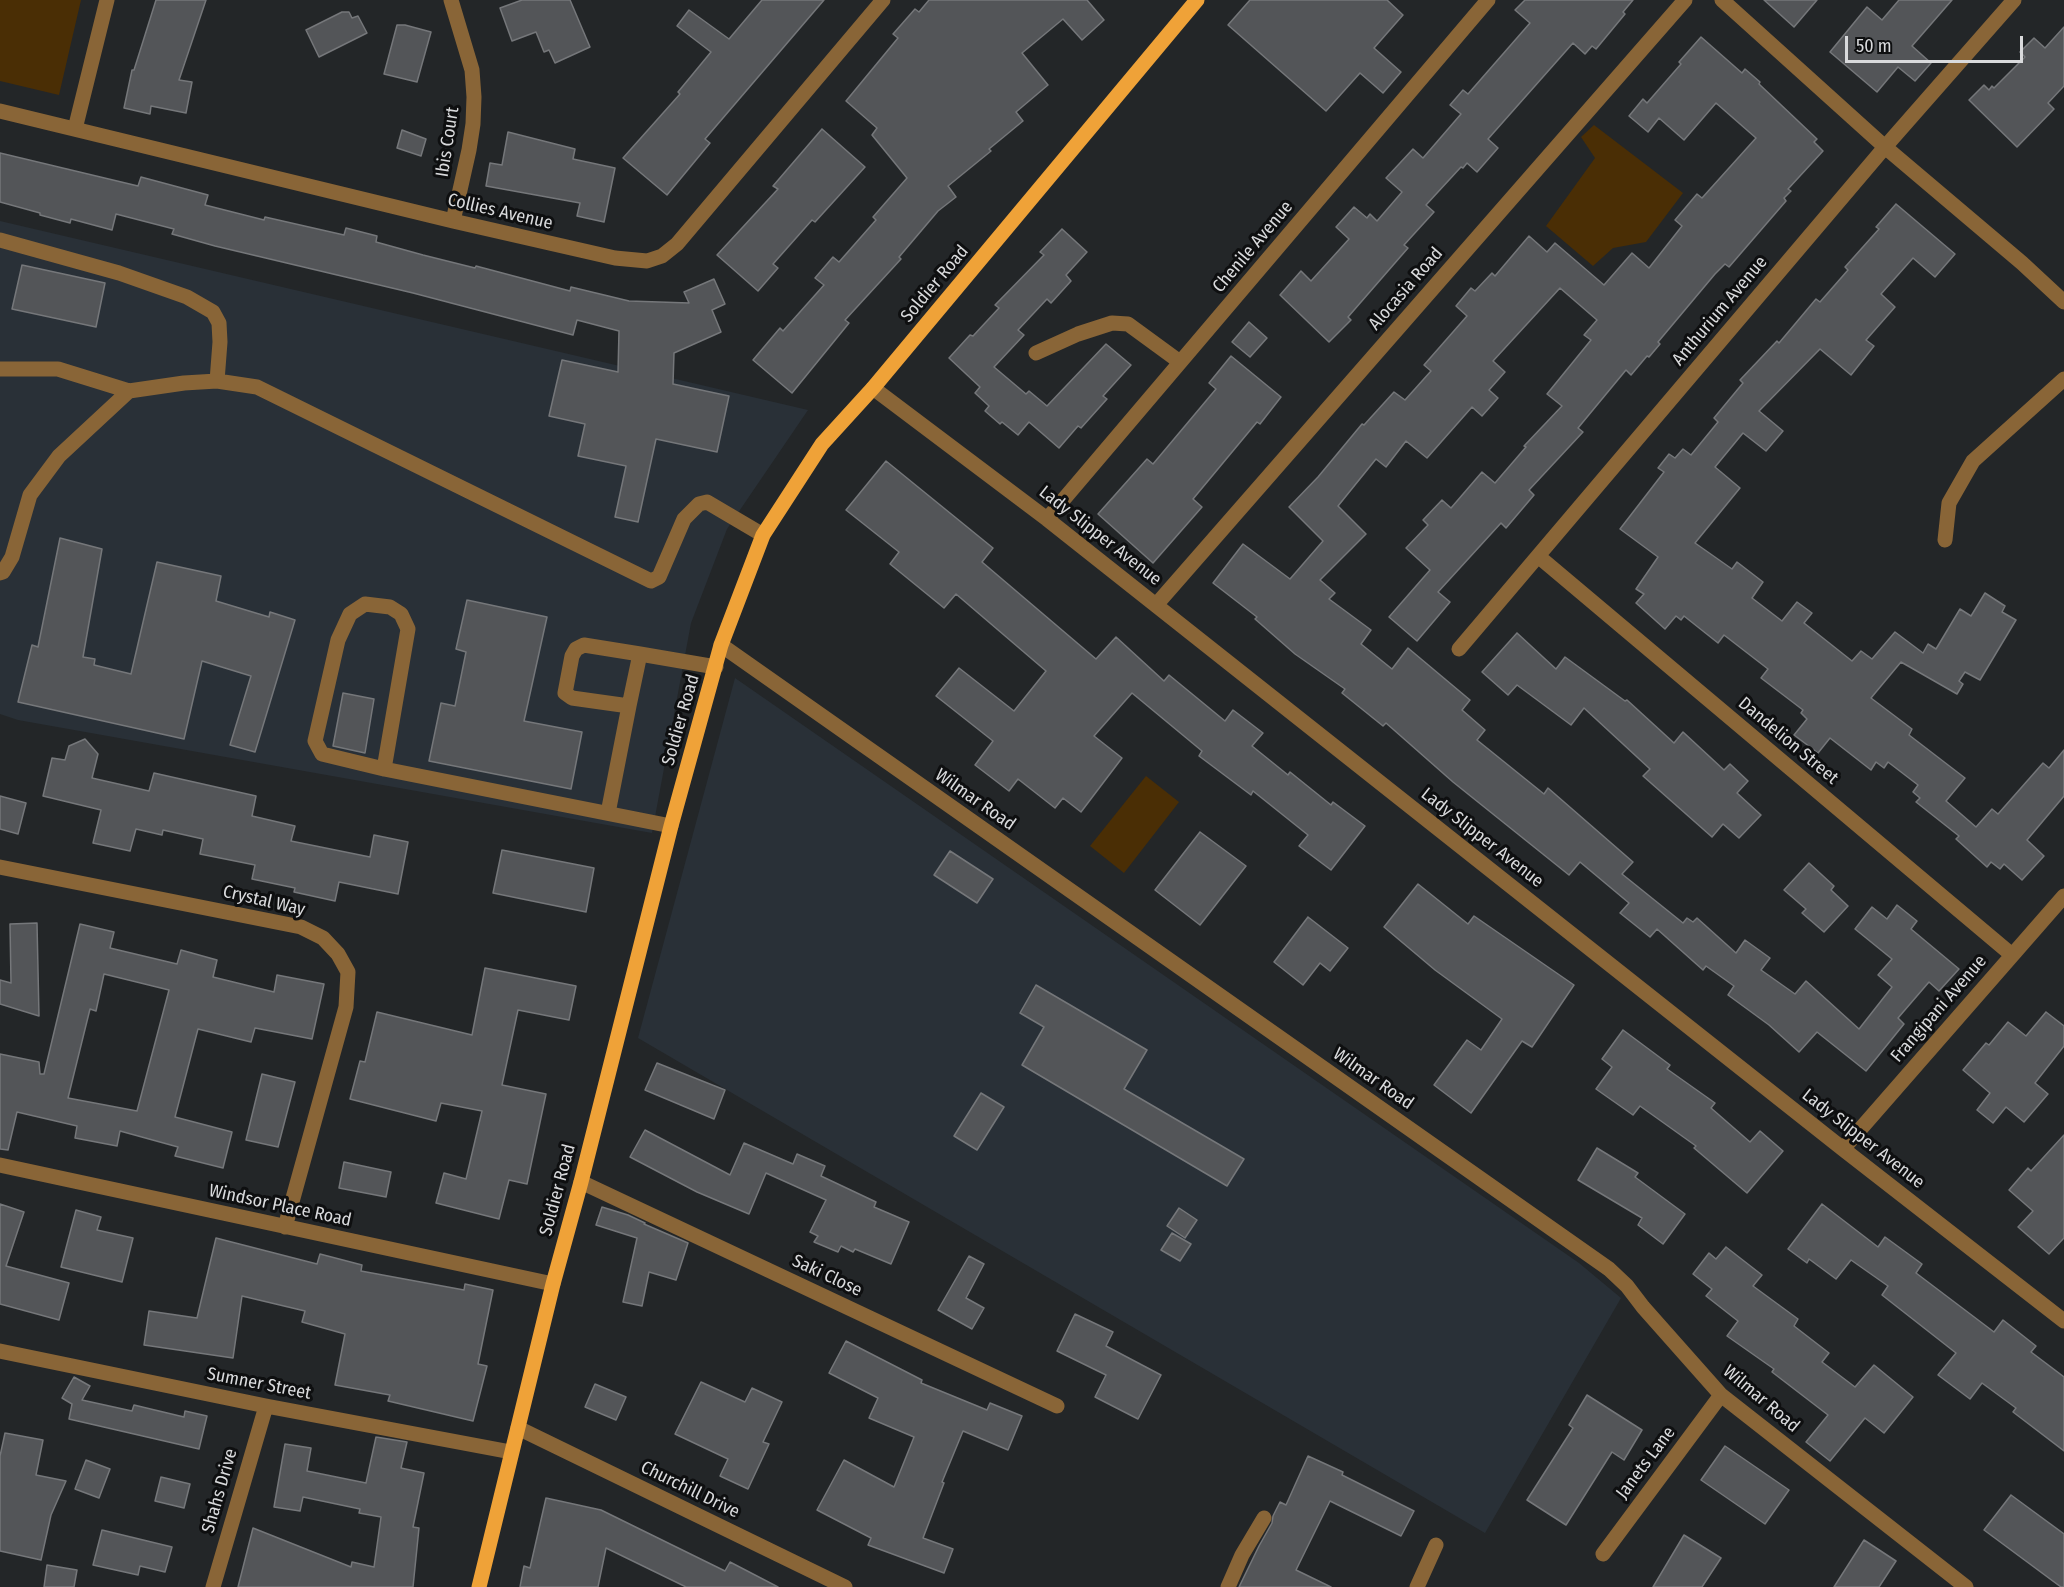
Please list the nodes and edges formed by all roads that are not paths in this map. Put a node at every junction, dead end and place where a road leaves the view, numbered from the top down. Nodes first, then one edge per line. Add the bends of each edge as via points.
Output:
1 (107, 0) edge
2 (451, 0) edge
3 (883, 0) edge
4 (1197, 0) edge
5 (1488, 0) edge
6 (1685, 0) edge
7 (1722, 0) edge
8 (2014, 0) edge
9 (0, 111) edge
10 (75, 129) junction
11 (1885, 147) junction
12 (453, 221) junction
13 (0, 240) edge
14 (2064, 302) edge
15 (1036, 353) dead end
16 (1180, 362) junction
17 (0, 369) edge
18 (2064, 379) edge
19 (216, 381) junction
20 (873, 388) junction
21 (129, 391) junction
22 (1047, 519) junction
23 (763, 535) junction
24 (1945, 540) dead end
25 (1538, 556) junction
26 (0, 573) edge
27 (1156, 605) junction
28 (721, 645) junction
29 (1459, 649) dead end
30 (640, 654) junction
31 (716, 667) junction
32 (629, 706) junction
33 (384, 769) junction
34 (608, 813) junction
35 (671, 826) junction
36 (0, 867) edge
37 (2064, 896) edge
38 (2012, 955) junction
39 (1844, 1149) junction
40 (0, 1165) edge
41 (581, 1182) junction
42 (285, 1227) junction
43 (553, 1284) junction
44 (2062, 1315) edge
45 (0, 1351) edge
46 (1721, 1395) junction
47 (266, 1406) junction
48 (1057, 1406) dead end
49 (518, 1428) junction
50 (511, 1452) junction
51 (1264, 1518) dead end
52 (1436, 1545) dead end
53 (1603, 1554) dead end
54 (213, 1587) edge
55 (479, 1587) edge
56 (845, 1587) edge
57 (1228, 1587) edge
58 (1417, 1587) edge
59 (1966, 1587) edge

1 - 10 street
2 - 12 street, Ibis Court via 472,70 474,97 470,150
3 - 12 street, Collies Avenue via 677,244 662,256 647,261 615,258
4 - 20 main road, Soldier Road
5 - 16 street, Chenile Avenue
6 - 27 street, Alocasia Road
7 - 11 street
8 - 11 street, Anthurium Avenue
9 - 10 street, Collies Avenue
10 - 12 street, Collies Avenue
11 - 14 street
11 - 25 street, Anthurium Avenue
13 - 19 street via 119,273 187,297 213,312 219,322 220,342
15 - 16 street via 1078,334 1120,323 1128,324
16 - 22 street, Chenile Avenue
17 - 21 street via 58,369
18 - 24 street via 1973,461 1949,503
19 - 21 street
19 - 23 street via 257,387 651,581 663,570 684,519 699,504 707,502
20 - 22 street, Lady Slipper Avenue
20 - 23 main road, Soldier Road via 822,444
21 - 26 street via 59,456 30,495 12,557
22 - 27 street, Lady Slipper Avenue
23 - 28 main road, Soldier Road
25 - 29 street, Anthurium Avenue
25 - 38 street, Dandelion Street
27 - 39 street, Lady Slipper Avenue
28 - 31 main road, Soldier Road
28 - 46 street, Wilmar Road via 1609,1269
30 - 31 street
30 - 32 street
30 - 32 street via 584,645 572,656 567,696
31 - 35 main road, Soldier Road
32 - 34 street
33 - 33 street via 322,754 315,741 338,640 350,614 364,604 390,607 401,614 408,629
33 - 34 street
34 - 35 street
35 - 41 main road, Soldier Road
36 - 42 street, Crystal Way via 301,927 323,938 339,954 348,972 346,1007
37 - 38 street, Frangipani Avenue
38 - 39 street, Frangipani Avenue
39 - 44 street, Lady Slipper Avenue
40 - 42 street, Windsor Place Road
41 - 43 main road, Soldier Road
41 - 48 street, Saki Close
42 - 43 street, Windsor Place Road
43 - 49 main road, Soldier Road
45 - 47 street, Sumner Street
46 - 53 street, Janets Lane
46 - 59 street, Wilmar Road
47 - 50 street, Sumner Street
47 - 54 street, Shahs Drive
49 - 50 main road, Soldier Road
49 - 56 street, Churchill Drive
50 - 55 main road, Soldier Road
51 - 57 street
52 - 58 street

